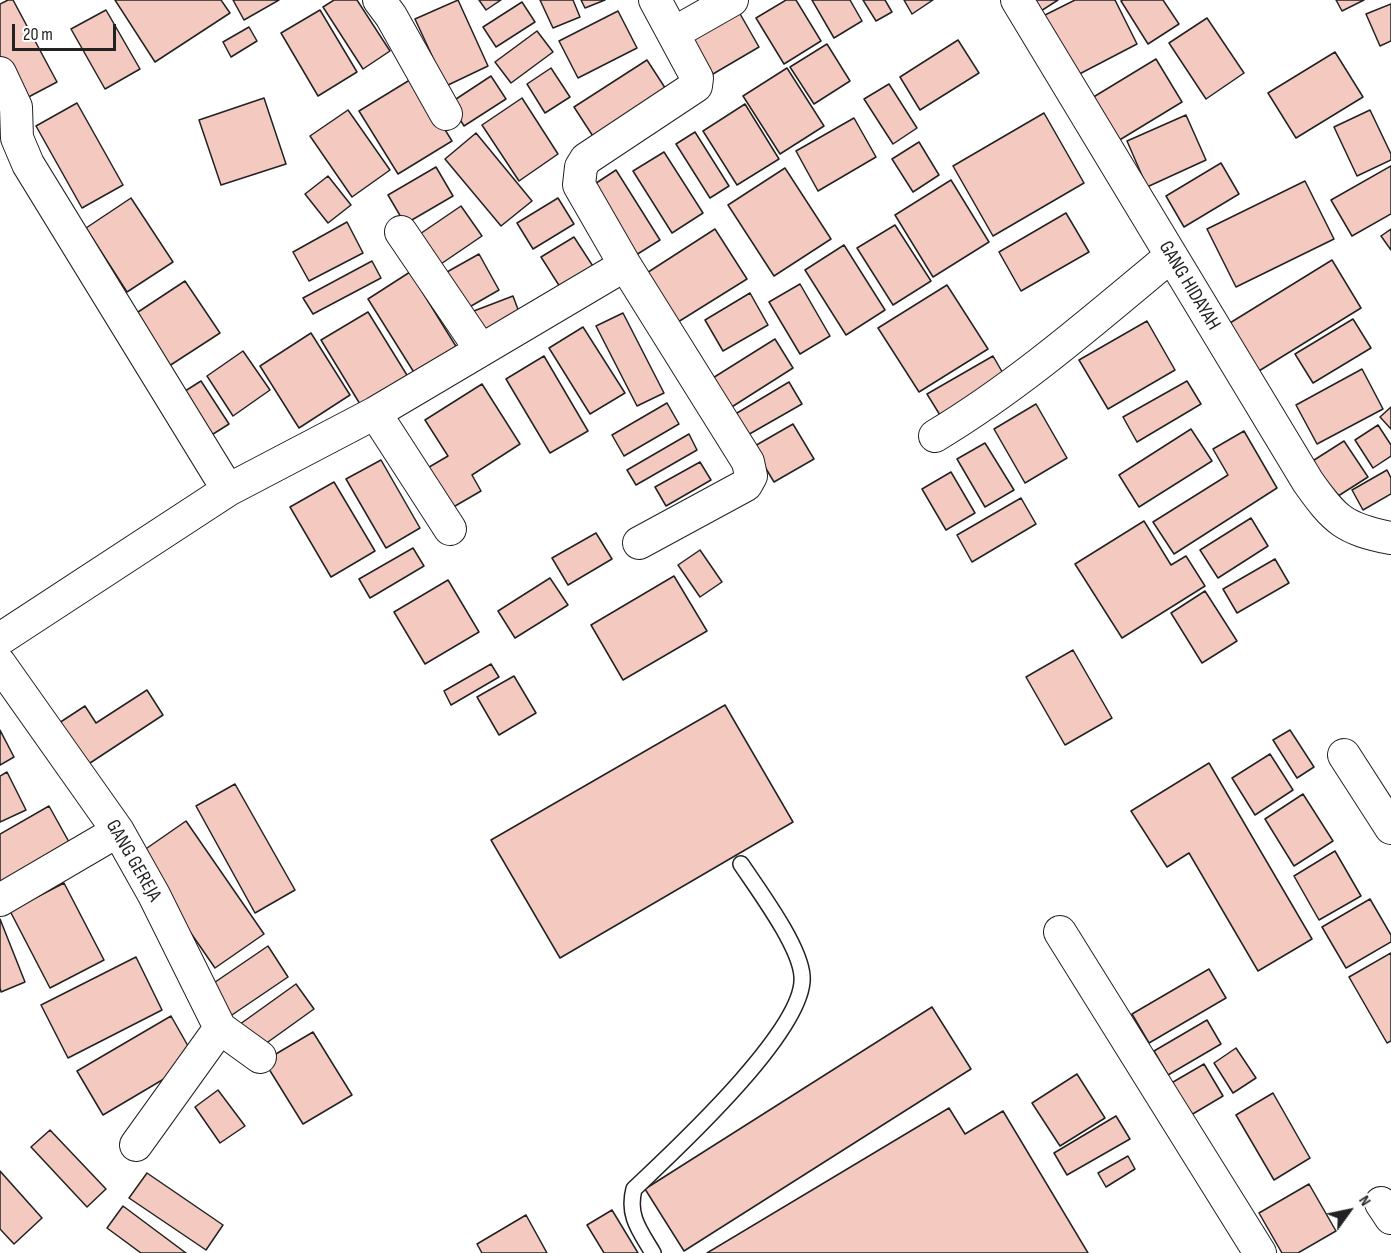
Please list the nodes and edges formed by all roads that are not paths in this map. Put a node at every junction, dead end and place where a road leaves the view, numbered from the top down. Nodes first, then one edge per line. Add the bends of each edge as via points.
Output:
1 (379, 0) edge
2 (655, 0) edge
3 (732, 0) edge
4 (1017, 0) edge
5 (674, 33) junction
6 (0, 73) edge
7 (446, 114) dead end
8 (401, 232) dead end
9 (1171, 256) junction
10 (625, 265) junction
11 (481, 350) junction
12 (375, 413) junction
13 (935, 436) dead end
14 (228, 490) junction
15 (450, 529) dead end
16 (1391, 538) edge
17 (639, 543) dead end
18 (0, 639) edge
19 (0, 664) edge
20 (1344, 755) dead end
21 (1391, 828) edge
22 (117, 831) junction
23 (741, 864) dead end
24 (0, 900) edge
25 (1060, 932) dead end
26 (220, 1028) junction
27 (260, 1057) dead end
28 (136, 1145) dead end
29 (653, 1253) edge
30 (1260, 1253) edge

1 - 7 street
2 - 5 street
3 - 5 street
4 - 9 street, GANG HIDAYAH
5 - 10 street via 697,78 696,86 586,159 581,168 579,185
6 - 14 street via 16,107 17,138 28,164
8 - 11 street
9 - 13 street via 1053,354
9 - 16 street, GANG HIDAYAH via 1332,515 1365,533
10 - 11 street
10 - 17 street via 748,462 751,476 746,485
11 - 12 street
12 - 14 street
12 - 15 street
14 - 18 street
19 - 22 street, GANG GEREJA
20 - 21 street
22 - 24 street
22 - 26 street, GANG GEREJA via 154,894
23 - 29 lane via 791,944 803,977 793,1012 776,1037 721,1104 634,1189 632,1218
25 - 30 street
26 - 27 street, GANG GEREJA
26 - 28 street

